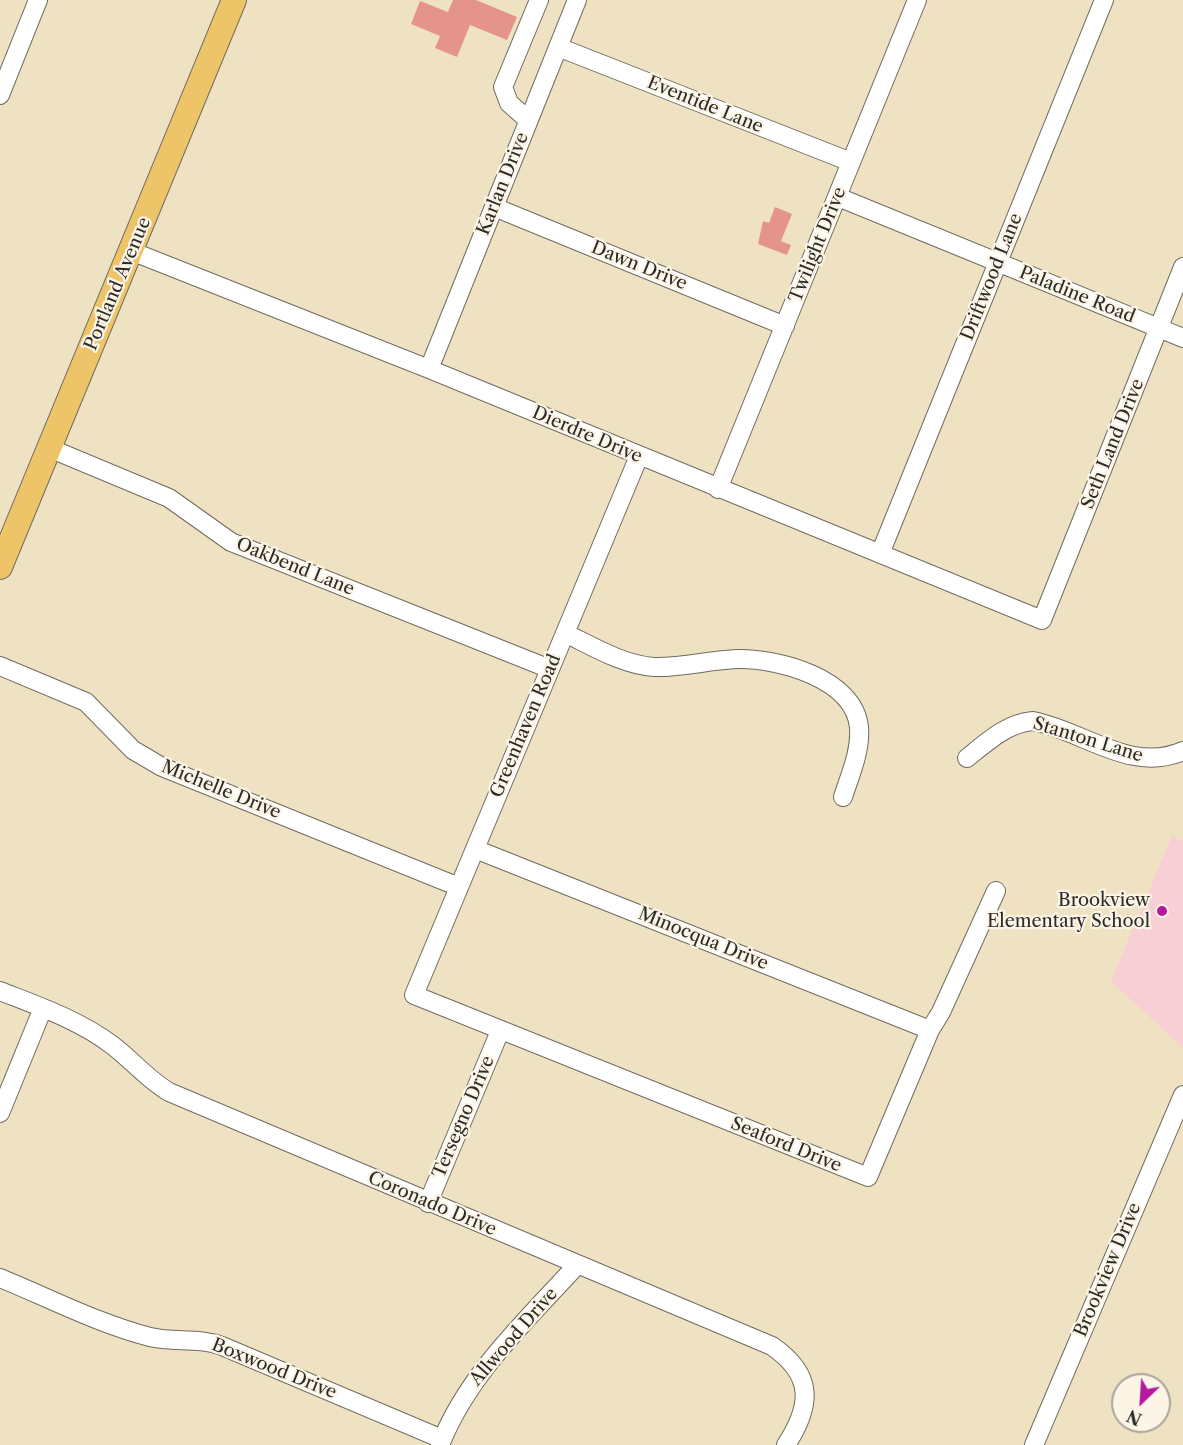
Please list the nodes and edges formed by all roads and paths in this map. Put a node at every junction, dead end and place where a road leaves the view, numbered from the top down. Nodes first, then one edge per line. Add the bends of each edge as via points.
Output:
1 (38, 0) edge
2 (234, 0) edge
3 (539, 0) edge
4 (577, 0) edge
5 (915, 0) edge
6 (1104, 0) edge
7 (558, 47) junction
8 (0, 95) edge
9 (528, 120) junction
10 (851, 162) junction
11 (838, 197) junction
12 (494, 207) junction
13 (131, 251) junction
14 (999, 262) junction
15 (1183, 267) edge
16 (785, 326) junction
17 (1159, 328) junction
18 (1183, 338) edge
19 (429, 369) junction
20 (49, 448) junction
21 (639, 456) junction
22 (718, 489) junction
23 (880, 554) junction
24 (0, 567) edge
25 (1042, 620) joint
26 (565, 633) junction
27 (0, 666) edge
28 (550, 669) junction
29 (1183, 751) edge
30 (968, 758) dead end
31 (843, 797) dead end
32 (475, 849) junction
33 (459, 887) junction
34 (996, 891) dead end
35 (0, 991) edge
36 (414, 995) joint
37 (43, 1008) junction
38 (930, 1030) junction
39 (500, 1031) junction
40 (1183, 1095) edge
41 (0, 1113) edge
42 (428, 1203) junction
43 (577, 1265) junction
44 (0, 1278) edge
45 (441, 1442) edge
46 (786, 1445) edge
47 (1034, 1445) edge

1 - 8 street
2 - 13 main road, Portland Avenue
3 - 9 street via 503,87 509,103
4 - 7 street, Karlan Drive
5 - 10 street, Twilight Drive
6 - 14 street, Driftwood Lane
7 - 9 street, Karlan Drive
7 - 10 street, Eventide Lane
9 - 12 street, Karlan Drive
10 - 11 street, Twilight Drive
11 - 14 street, Paladine Road
11 - 16 street, Twilight Drive
12 - 16 street, Dawn Drive
12 - 19 street, Karlan Drive
13 - 19 street, Dierdre Drive
13 - 20 main road, Portland Avenue
14 - 17 street, Paladine Road
14 - 23 street, Driftwood Lane
15 - 17 street, Seth Land Drive
16 - 22 street, Twilight Drive
17 - 18 street, Paladine Road
17 - 25 street, Seth Land Drive
19 - 21 street, Dierdre Drive
20 - 24 main road, Portland Avenue
20 - 28 street, Oakbend Lane via 169,498 231,542
21 - 22 street, Dierdre Drive
21 - 26 street, Greenhaven Road
22 - 23 street, Dierdre Drive
23 - 25 street, Dierdre Drive
26 - 28 street, Greenhaven Road
26 - 31 street via 624,660 652,667 738,659 798,669 827,680 846,698 859,724 859,744
27 - 33 street, Michelle Drive via 86,702 134,750 162,767
28 - 32 street, Greenhaven Road
29 - 30 street, Stanton Lane via 1158,759 1136,758 1033,721 1005,730
32 - 33 street, Greenhaven Road
32 - 38 street, Minocqua Drive
33 - 36 street, Greenhaven Road
34 - 38 street, Seaford Drive
35 - 37 street, Coronado Drive
36 - 39 street, Seaford Drive
37 - 41 street
37 - 42 street, Coronado Drive via 112,1044 169,1092
38 - 39 street, Seaford Drive via 867,1177
39 - 42 street, Tersegno Drive
40 - 47 street, Brookview Drive
42 - 43 street, Coronado Drive
43 - 45 street, Allwood Drive via 479,1374
43 - 46 street, Coronado Drive via 772,1346 785,1355 802,1379 805,1401 800,1421
44 - 45 street, Boxwood Drive via 127,1330 222,1346

